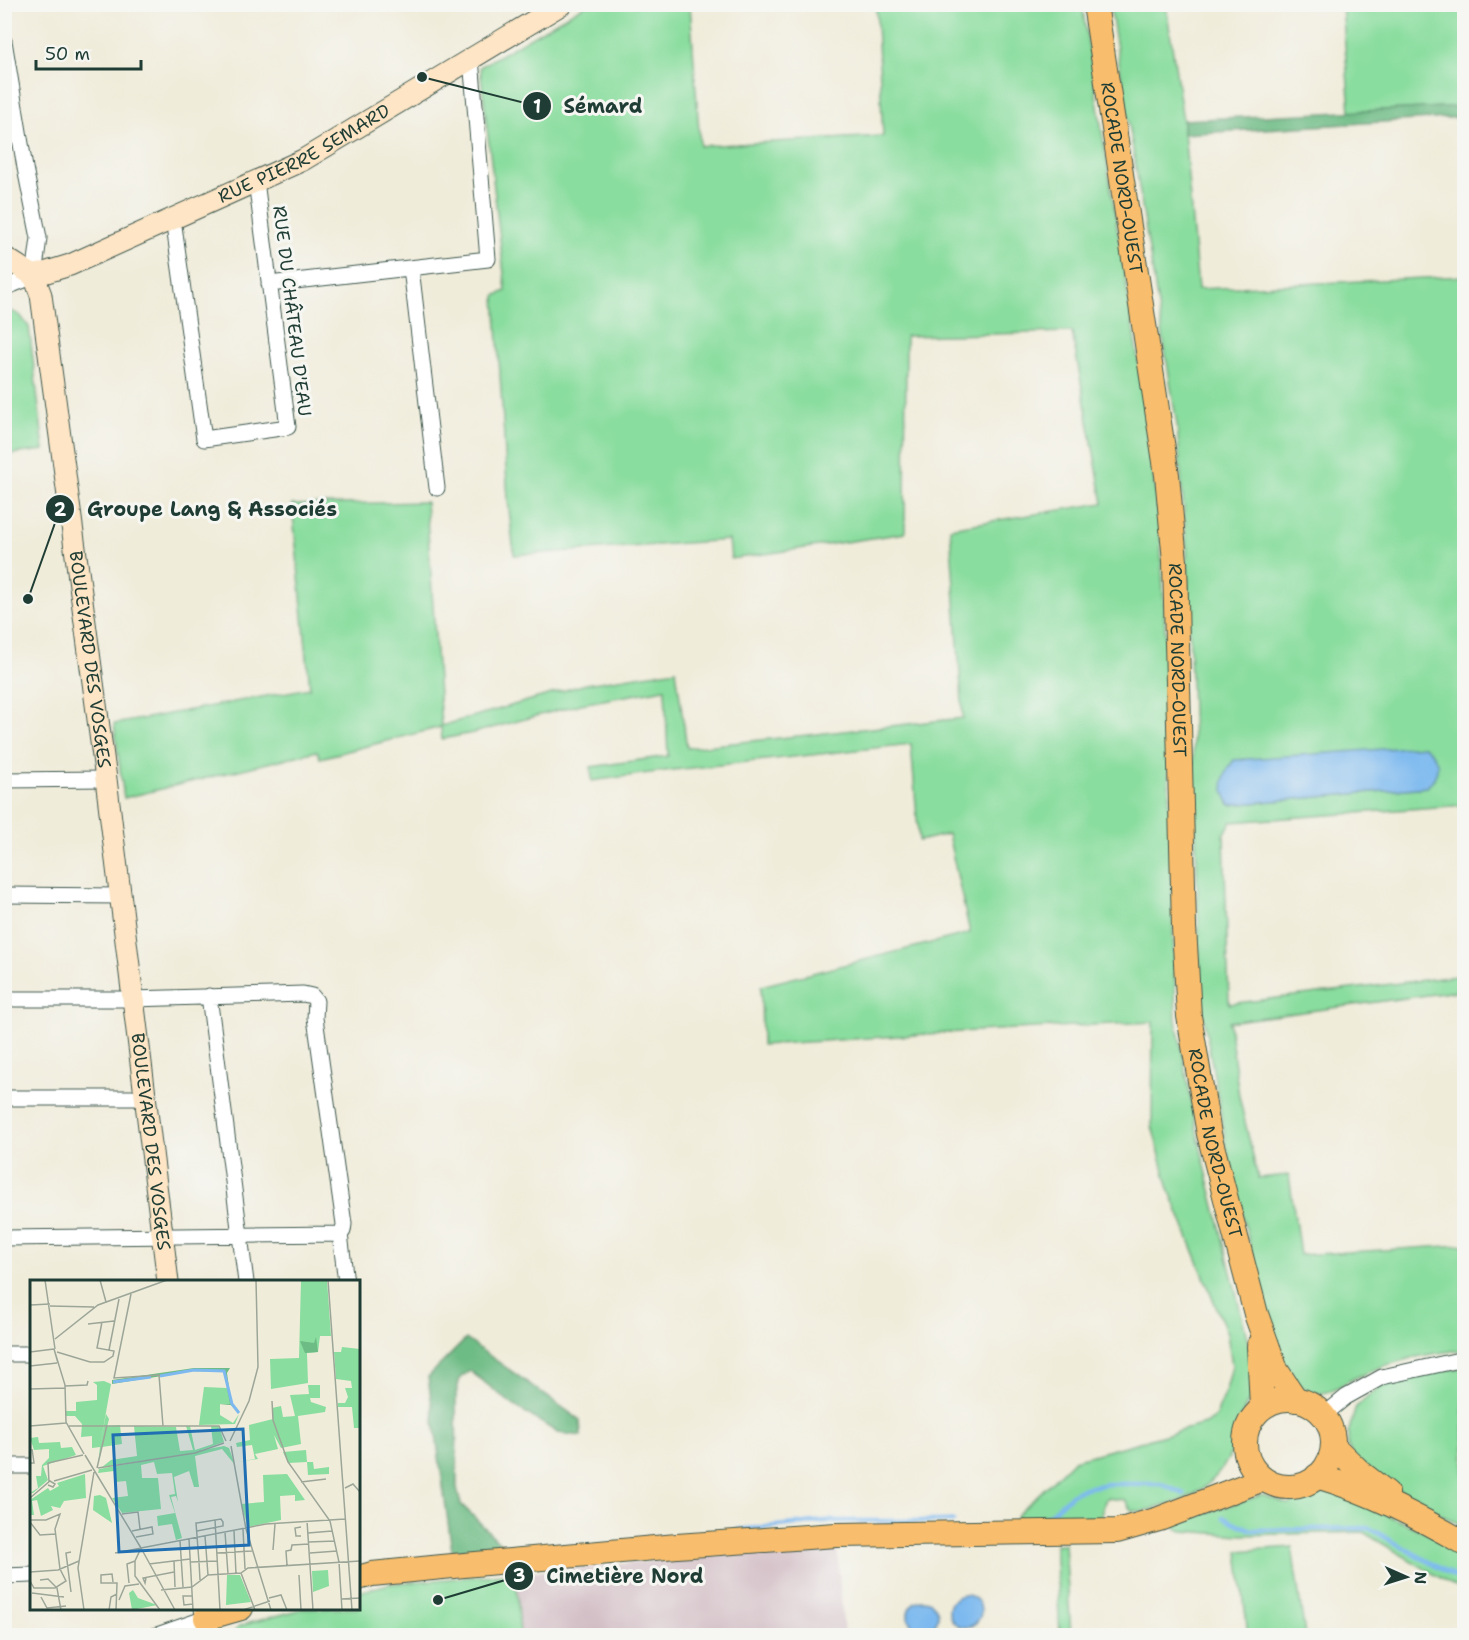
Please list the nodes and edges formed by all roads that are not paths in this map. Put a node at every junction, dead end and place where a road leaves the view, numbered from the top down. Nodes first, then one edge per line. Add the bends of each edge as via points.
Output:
1 (562, 4) edge
2 (1095, 4) edge
3 (4, 41) edge
4 (471, 59) junction
5 (256, 181) junction
6 (173, 219) junction
7 (4, 256) edge
8 (411, 268) junction
9 (34, 276) junction
10 (269, 284) junction
11 (4, 288) edge
12 (437, 488) dead end
13 (106, 779) junction
14 (4, 780) edge
15 (4, 895) edge
16 (120, 896) junction
17 (209, 996) junction
18 (4, 999) edge
19 (132, 999) junction
20 (4, 1098) edge
21 (145, 1098) junction
22 (340, 1234) junction
23 (240, 1236) junction
24 (163, 1237) junction
25 (4, 1238) edge
26 (168, 1280) edge
27 (246, 1280) edge
28 (346, 1280) edge
29 (1256, 1314) junction
30 (4, 1354) edge
31 (30, 1354) edge
32 (1464, 1359) edge
33 (1296, 1400) junction
34 (1262, 1407) junction
35 (1324, 1415) junction
36 (1333, 1446) junction
37 (1246, 1453) junction
38 (4, 1466) edge
39 (30, 1466) edge
40 (1317, 1476) junction
41 (1263, 1479) junction
42 (1208, 1499) junction
43 (1415, 1515) junction
44 (1464, 1543) edge
45 (4, 1575) edge
46 (30, 1575) edge
47 (360, 1577) edge
48 (236, 1610) edge
49 (206, 1621) edge
50 (154, 1635) edge

1 - 4 main road, RUE PIERRE SEMARD
2 - 29 main road, ROCADE NORD-OUEST via 1164,452 1174,550 1189,1016 1209,1134
3 - 9 street, BOULEVARD DES VOSGES via 39,238
4 - 5 main road, RUE PIERRE SEMARD via 303,160
4 - 8 street via 488,259
5 - 6 main road, RUE PIERRE SEMARD
5 - 10 street, RUE DU CHÂTEAU D'EAU
6 - 9 main road, RUE PIERRE SEMARD via 70,265
6 - 10 street, RUE DU CHÂTEAU D'EAU via 204,438 288,427
7 - 9 main road
8 - 10 street
8 - 12 street
9 - 11 street
9 - 13 main road, BOULEVARD DES VOSGES via 41,295
13 - 14 street
13 - 16 main road, BOULEVARD DES VOSGES
15 - 16 street
16 - 19 main road, BOULEVARD DES VOSGES
17 - 19 street
17 - 22 street via 303,994 316,1001 315,1018 344,1224
17 - 23 street
18 - 19 street
19 - 21 main road, BOULEVARD DES VOSGES
20 - 21 street
21 - 24 main road, BOULEVARD DES VOSGES
22 - 23 street
22 - 28 street
23 - 24 street
23 - 27 street
24 - 25 street
24 - 26 main road, BOULEVARD DES VOSGES
29 - 33 main road, ROCADE NORD-OUEST via 1276,1370
29 - 34 main road, ROCADE NORD-OUEST
30 - 31 street
32 - 35 street via 1382,1377
33 - 34 main road via 1288,1398
33 - 35 main road via 1314,1406
34 - 37 main road via 1247,1428
35 - 36 main road
36 - 40 main road via 1325,1468
36 - 43 main road
37 - 41 main road
37 - 42 main road
38 - 39 street
40 - 41 main road via 1291,1487
40 - 43 main road
41 - 42 main road
42 - 47 main road via 1159,1520 1117,1532 836,1535 677,1546
43 - 44 main road
45 - 46 street
48 - 49 main road
49 - 50 street

